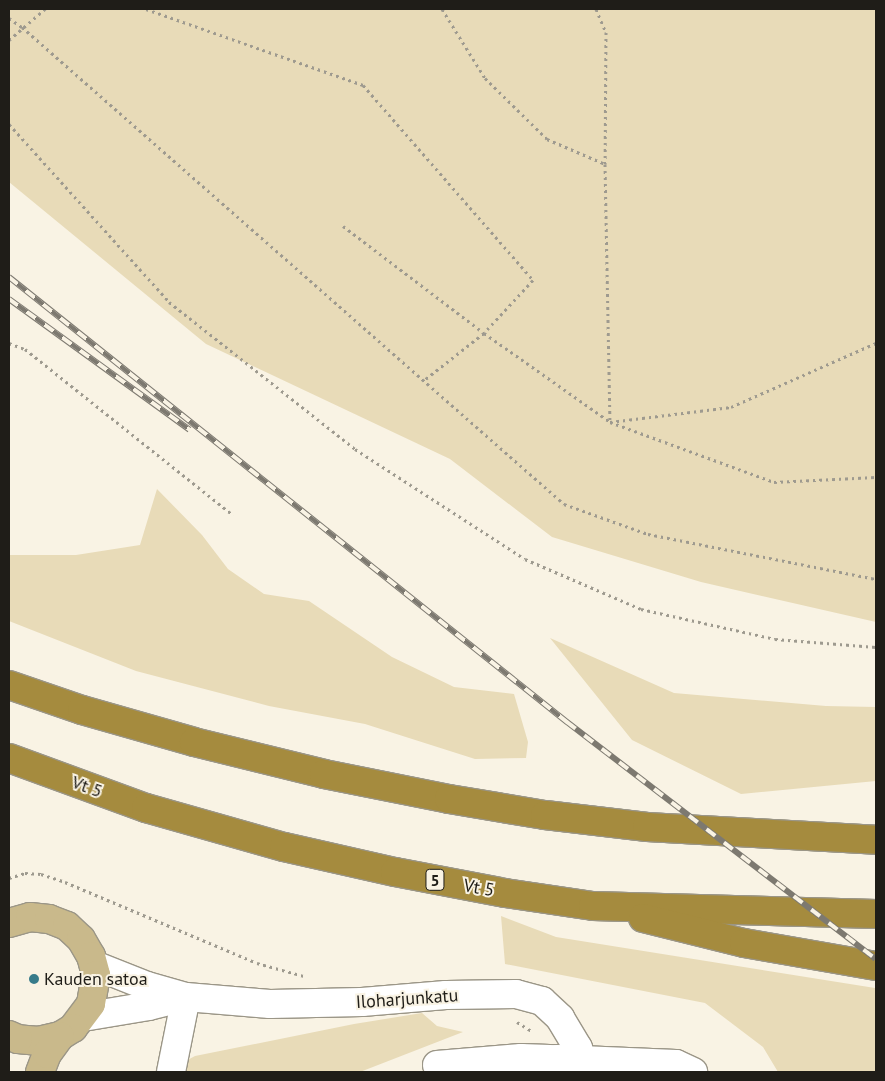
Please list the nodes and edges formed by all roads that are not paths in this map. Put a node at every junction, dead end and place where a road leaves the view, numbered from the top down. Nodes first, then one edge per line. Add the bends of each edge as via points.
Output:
1 (9, 685) edge
2 (9, 758) edge
3 (876, 822) edge
4 (647, 827) junction
5 (876, 840) edge
6 (593, 906) junction
7 (876, 914) edge
8 (9, 923) edge
9 (94, 965) junction
10 (876, 966) edge
11 (186, 997) junction
12 (83, 1017) junction
13 (9, 1035) edge
14 (60, 1036) junction
15 (575, 1064) edge
16 (437, 1065) dead end
17 (40, 1072) edge
18 (171, 1072) edge
19 (693, 1072) edge

1 - 4 highway via 194,742 324,774 545,815
2 - 6 highway, Vt 5 / 5 via 146,808 284,847 413,876
3 - 4 highway
4 - 5 highway
6 - 7 highway, Vt 5 / 5
6 - 10 highway via 744,944
8 - 9 main road via 30,917 49,919 67,926 81,939
9 - 11 street, Iloharjunkatu
9 - 12 main road via 95,990
11 - 12 street, Iloharjunkatu
11 - 15 street, Iloharjunkatu via 309,1004 516,994 542,1001 560,1018 578,1048
11 - 18 street
12 - 14 main road
13 - 14 main road via 18,1040 40,1041
14 - 17 main road via 47,1054
15 - 16 street via 521,1058
15 - 19 street via 676,1064

